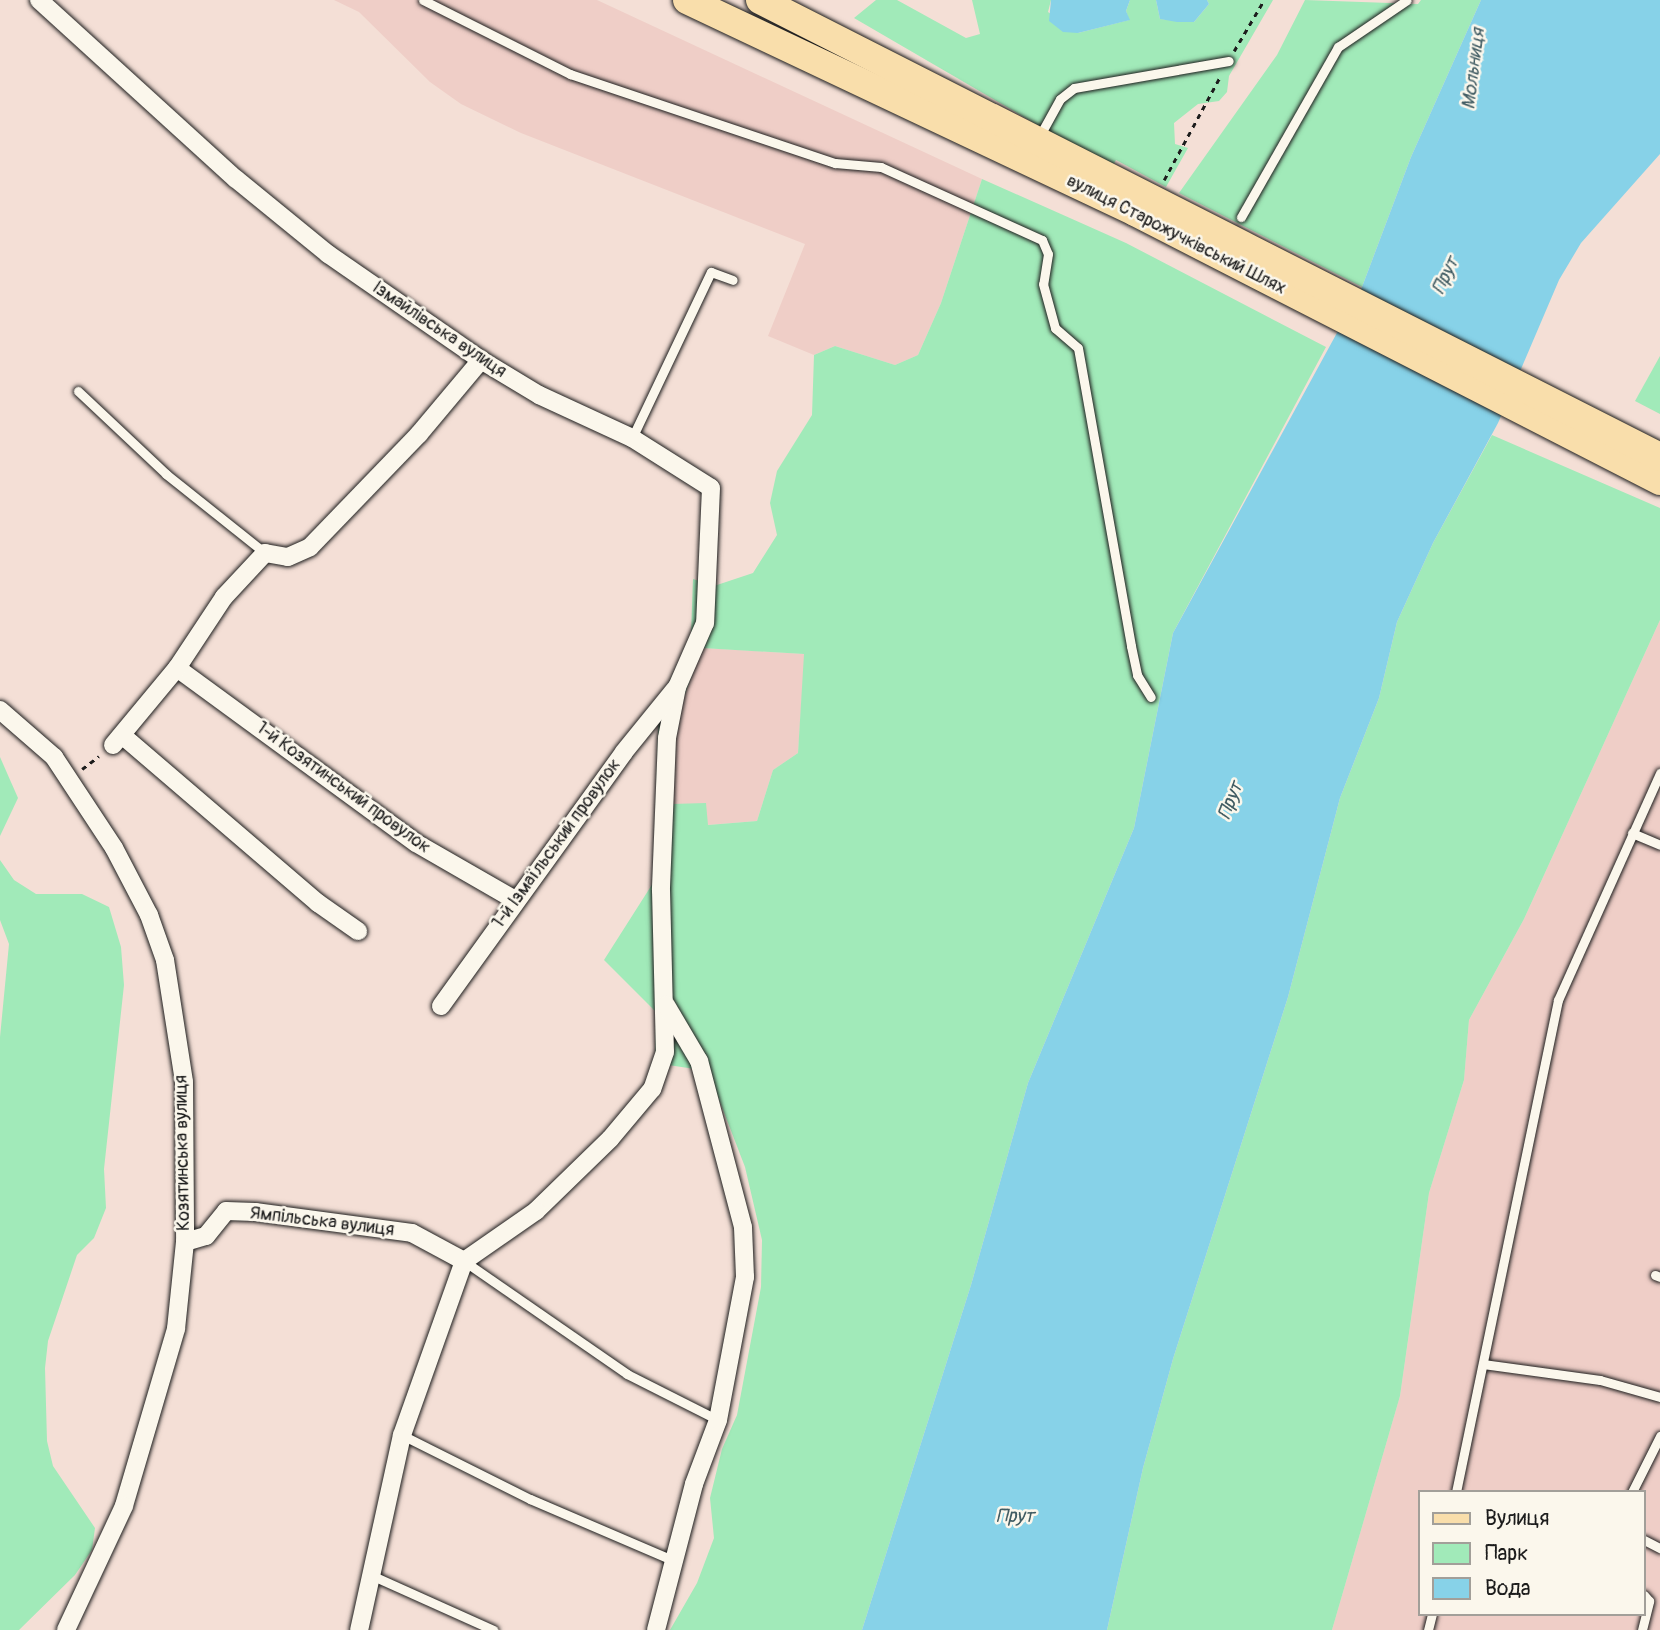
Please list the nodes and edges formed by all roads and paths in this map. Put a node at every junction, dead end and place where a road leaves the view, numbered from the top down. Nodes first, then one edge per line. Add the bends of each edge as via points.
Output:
1 (39, 0) edge
2 (423, 0) edge
3 (687, 0) edge
4 (760, 0) edge
5 (1264, 0) edge
6 (1407, 0) edge
7 (1229, 61) junction
8 (1038, 140) junction
9 (1145, 205) junction
10 (1241, 217) dead end
11 (733, 280) dead end
12 (481, 360) junction
13 (78, 391) dead end
14 (632, 438) junction
15 (1660, 457) edge
16 (1660, 481) edge
17 (265, 553) junction
18 (177, 668) junction
19 (677, 687) junction
20 (1151, 697) dead end
21 (0, 710) edge
22 (118, 741) junction
23 (82, 770) dead end
24 (1660, 773) edge
25 (1632, 833) junction
26 (1660, 845) edge
27 (515, 900) junction
28 (358, 931) dead end
29 (664, 1002) junction
30 (441, 1006) dead end
31 (185, 1242) junction
32 (464, 1261) junction
33 (1483, 1364) junction
34 (1660, 1397) edge
35 (718, 1420) junction
36 (402, 1435) junction
37 (1660, 1436) edge
38 (1456, 1490) edge
39 (1633, 1490) edge
40 (675, 1561) junction
41 (373, 1576) junction
42 (66, 1630) edge
43 (359, 1630) edge
44 (494, 1630) edge
45 (656, 1630) edge

1 - 12 street, Ізмайлівська вулиця via 307,237
2 - 20 lane via 570,74 835,163 881,167 1042,240 1048,254 1043,284 1055,328 1078,348 1137,675
3 - 9 main road, вулиця Старожучківський Шлях
4 - 8 main road, вулиця Старожучківський Шлях
5 - 7 path
6 - 10 lane via 1338,47
7 - 8 lane via 1074,88 1060,99
7 - 9 path
8 - 9 main road, вулиця Старожучківський Шлях
9 - 15 main road, вулиця Старожучківський Шлях
9 - 16 main road, вулиця Старожучківський Шлях
11 - 14 lane via 711,272
12 - 14 street, Ізмайлівська вулиця via 539,395
12 - 17 street via 419,434 310,547 288,557
13 - 17 lane via 166,474
14 - 19 street, Ізмайлівська вулиця via 711,488 705,623
17 - 18 street via 224,597
18 - 22 street
18 - 27 street, 1-й Козятинський провулок via 416,843
19 - 27 street, 1-й Ізмаїльський провулок
19 - 29 street via 667,738 661,890
21 - 31 street, Козятинська вулиця via 54,757 114,848 149,915 165,960 184,1082
22 - 23 path
22 - 28 street
24 - 25 lane
25 - 26 lane
25 - 33 lane via 1558,1000
27 - 30 street, 1-й Ізмаїльський провулок
29 - 32 street via 666,1052 652,1090 610,1139 536,1211
29 - 35 street via 699,1061 743,1227 745,1278
31 - 32 street, Ямпільська вулиця via 206,1236 226,1211 255,1212 412,1233
31 - 42 street, Козятинська вулиця via 176,1329 159,1397 124,1506
32 - 35 lane via 627,1374
32 - 36 street
33 - 34 lane via 1600,1380
33 - 38 lane
35 - 40 street via 694,1484
36 - 40 lane via 530,1499
36 - 41 street
37 - 39 lane
40 - 45 street
41 - 43 street
41 - 44 lane

